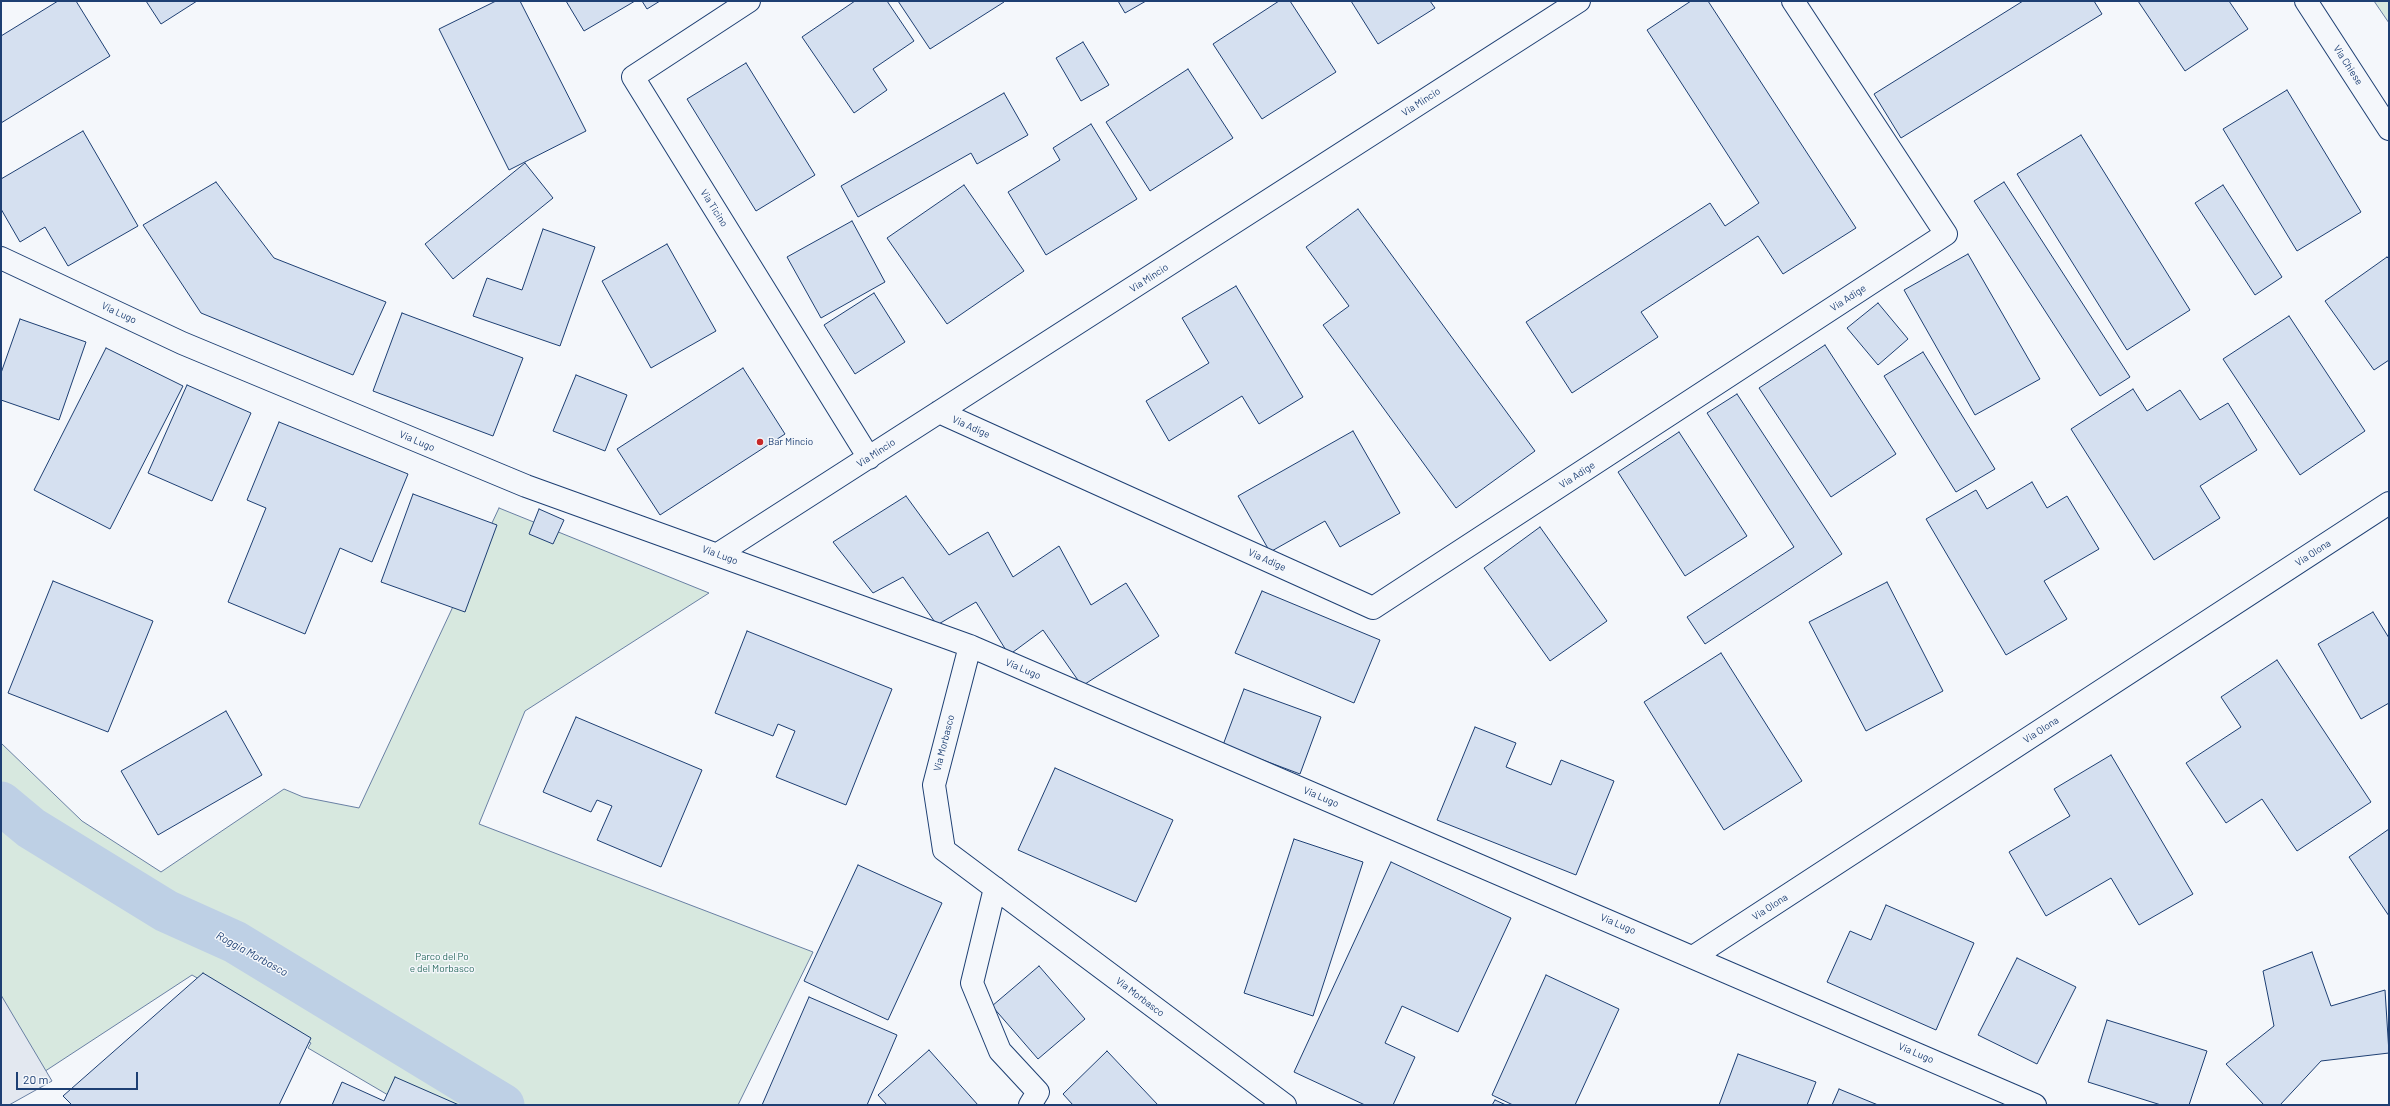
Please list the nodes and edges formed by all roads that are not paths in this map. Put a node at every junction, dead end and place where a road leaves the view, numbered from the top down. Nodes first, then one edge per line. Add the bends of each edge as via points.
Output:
1 (749, 1) edge
2 (1579, 1) edge
3 (1793, 1) edge
4 (2306, 1) edge
5 (2389, 129) edge
6 (1, 258) edge
7 (939, 412) junction
8 (869, 458) junction
9 (2389, 503) edge
10 (718, 554) junction
11 (970, 646) junction
12 (995, 888) junction
13 (1693, 956) junction
14 (1030, 1105) edge
15 (1285, 1105) edge
16 (2035, 1105) edge

1 - 8 street, Via Ticino via 633,77
2 - 7 street, Via Mincio
3 - 7 street, Via Adige via 1946,234 1373,608
4 - 5 street, Via Chiese
6 - 10 street, Via Lugo via 182,343 526,486
7 - 8 street, Via Mincio
8 - 10 street, Via Mincio
9 - 13 street, Via Olona
10 - 11 street, Via Lugo
11 - 12 street, Via Morbasco via 934,785 944,850
11 - 13 street, Via Lugo
12 - 14 street via 972,983 1000,1051 1038,1092
12 - 15 street, Via Morbasco
13 - 16 street, Via Lugo

